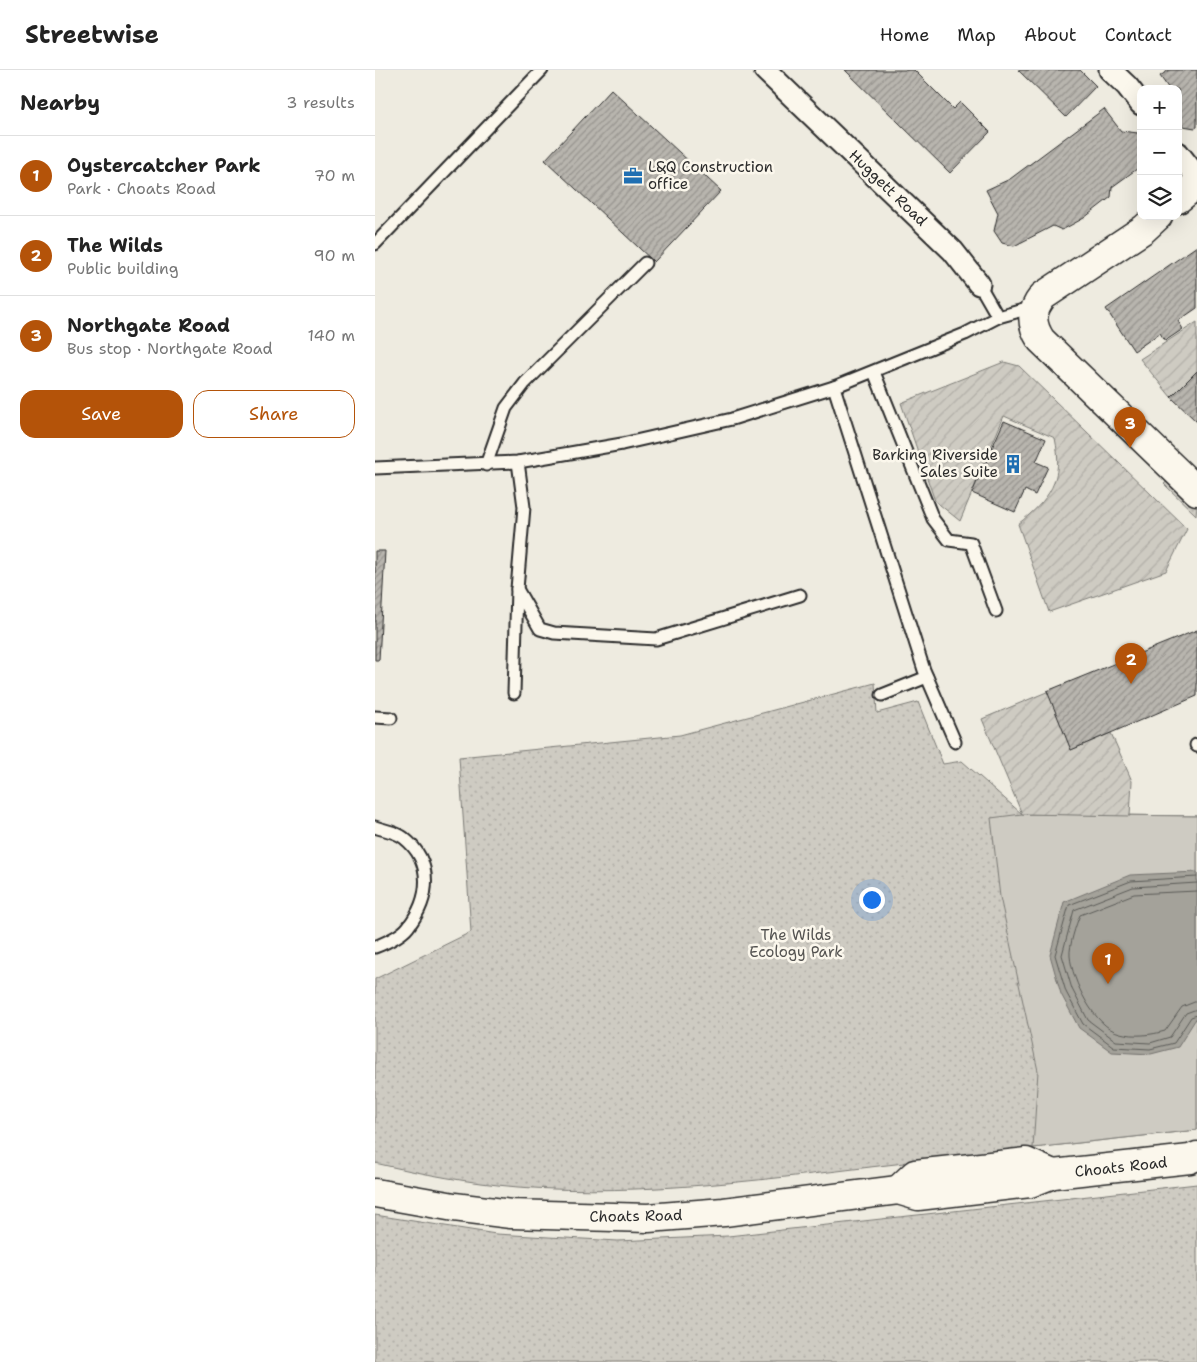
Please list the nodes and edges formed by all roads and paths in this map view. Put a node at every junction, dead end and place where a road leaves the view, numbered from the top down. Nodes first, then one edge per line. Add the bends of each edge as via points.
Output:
1 (542, 70) edge
2 (765, 70) edge
3 (1110, 70) edge
4 (1137, 100) edge
5 (1189, 169) edge
6 (1182, 187) edge
7 (1153, 220) edge
8 (375, 244) edge
9 (645, 263) dead end
10 (979, 284) joint
11 (1034, 307) junction
12 (998, 317) junction
13 (874, 372) junction
14 (834, 387) junction
15 (518, 462) junction
16 (486, 465) junction
17 (375, 468) edge
18 (1197, 491) edge
19 (517, 588) junction
20 (800, 596) dead end
21 (996, 611) dead end
22 (927, 677) junction
23 (514, 693) dead end
24 (882, 695) dead end
25 (375, 717) edge
26 (391, 718) dead end
27 (955, 742) dead end
28 (375, 827) edge
29 (375, 948) edge
30 (1195, 1159) edge
31 (375, 1192) edge

1 - 8 lane
2 - 10 street, Huggett Road via 953,251
3 - 4 street
5 - 6 street
7 - 11 street via 1059,284
9 - 16 lane via 525,383 505,408
10 - 12 lane, Huggett Road
11 - 12 lane
11 - 18 street via 1033,323 1041,340
12 - 13 lane
13 - 14 lane
13 - 21 lane via 933,519 949,540 971,543
14 - 15 lane via 731,419 623,444
14 - 22 lane
15 - 16 lane
15 - 19 lane via 524,506
16 - 17 lane
19 - 20 lane via 540,629 554,633 656,639
19 - 23 lane
22 - 24 lane
22 - 27 lane
25 - 26 lane
28 - 29 lane via 404,837 421,860 426,872 427,892 407,928
30 - 31 street, Choats Road via 1053,1174 1026,1162 915,1174 898,1190 648,1218 511,1214

